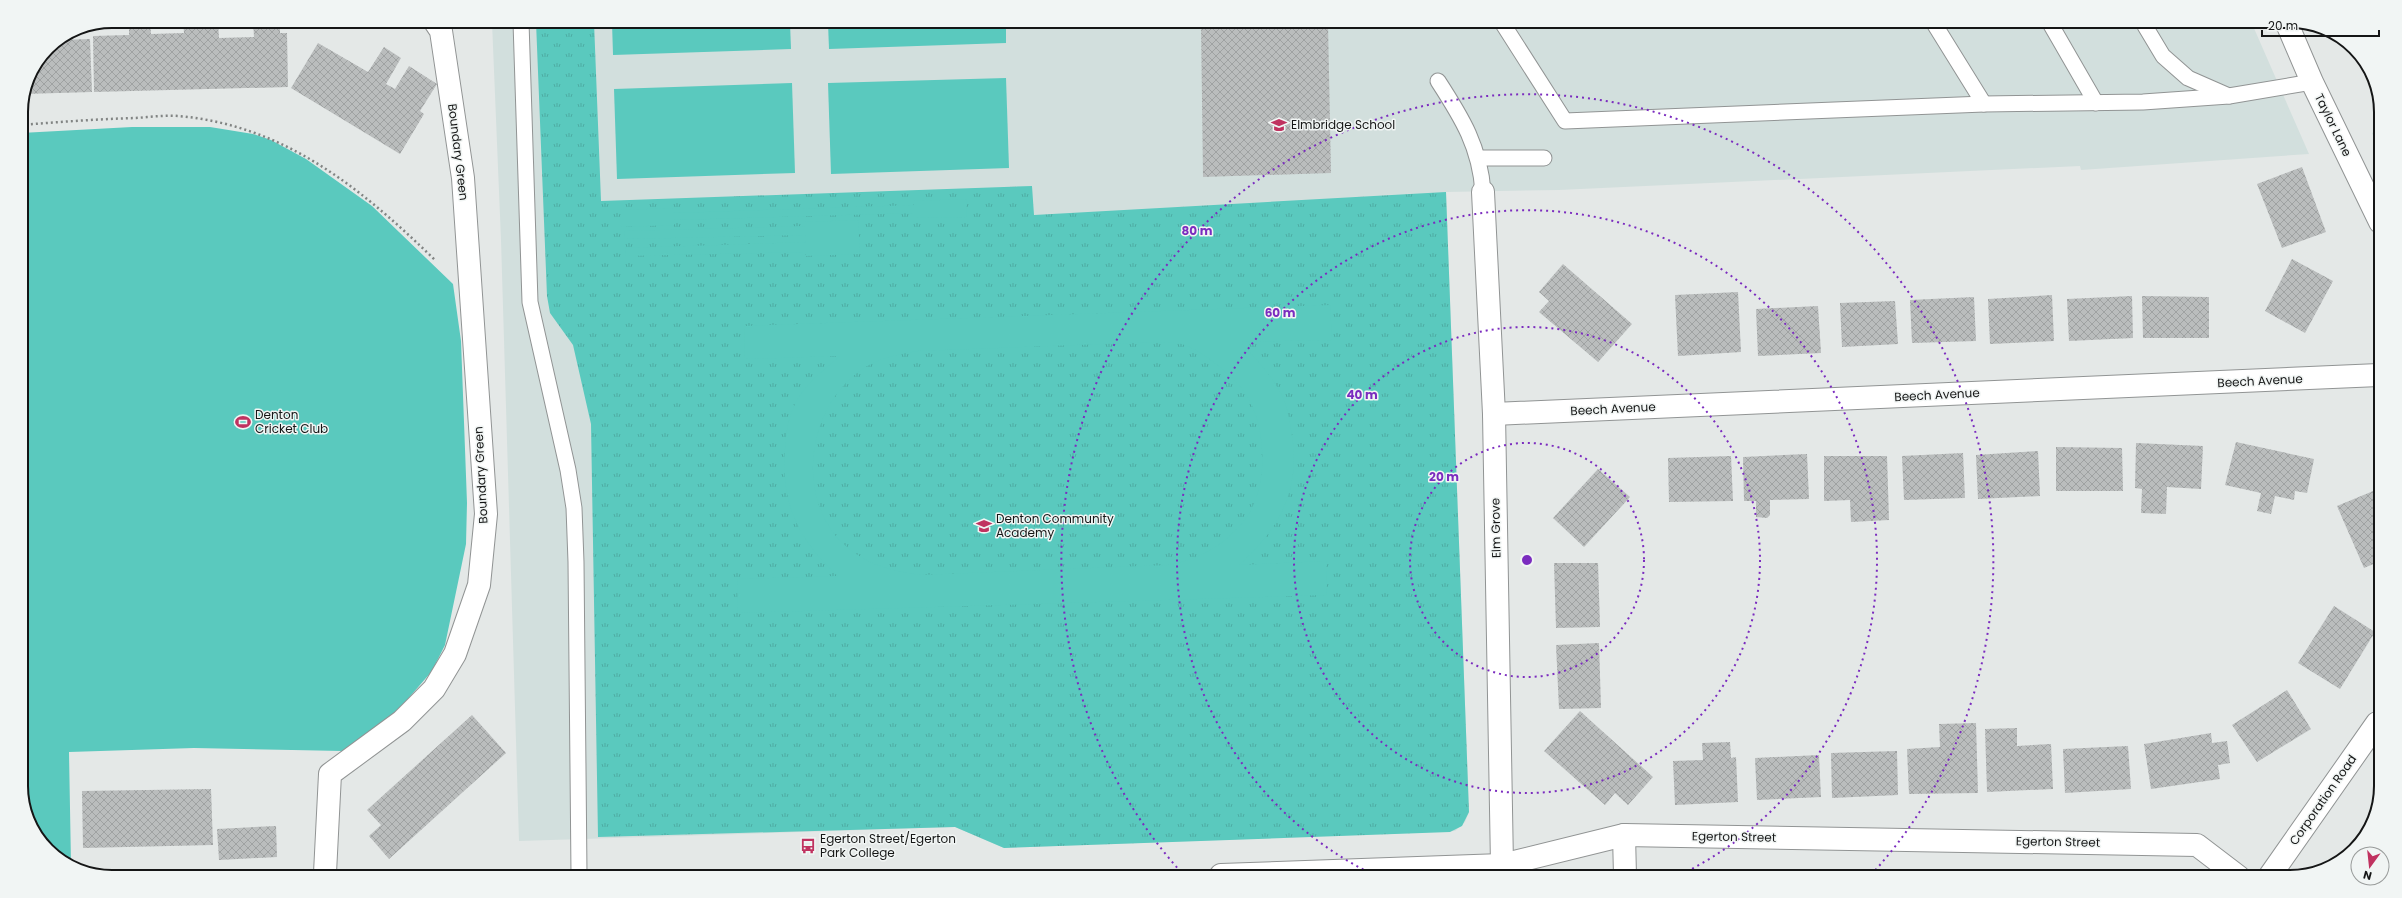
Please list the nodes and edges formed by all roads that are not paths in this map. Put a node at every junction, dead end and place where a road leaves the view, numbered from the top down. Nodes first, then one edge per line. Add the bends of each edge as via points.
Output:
1 (439, 28) edge
2 (521, 28) edge
3 (1506, 28) edge
4 (1937, 28) edge
5 (2053, 28) edge
6 (2146, 28) edge
7 (2289, 28) edge
8 (1438, 81) dead end
9 (2312, 82) junction
10 (2229, 96) junction
11 (1984, 104) junction
12 (2096, 104) junction
13 (1479, 158) junction
14 (1544, 158) dead end
15 (1483, 192) joint
16 (2374, 210) edge
17 (2374, 376) edge
18 (1494, 414) junction
19 (2374, 727) edge
20 (1624, 835) junction
21 (1502, 865) junction
22 (325, 870) edge
23 (578, 870) edge
24 (1362, 870) edge
25 (1625, 870) edge
26 (2230, 870) edge
27 (2274, 870) edge

1 - 22 street, Boundary Green via 463,178 486,514 479,585 455,654 434,689 402,721 330,774
2 - 23 lane via 530,302 568,470 574,508
3 - 11 lane via 1565,121
4 - 11 lane
5 - 12 lane
6 - 10 lane via 2163,56 2188,78
7 - 9 street, Taylor Lane
8 - 13 lane via 1473,140
9 - 10 lane
9 - 16 street, Taylor Lane
10 - 12 lane
11 - 12 lane
13 - 14 lane
13 - 15 lane
15 - 18 street, Elm Grove
17 - 18 street, Beech Avenue
18 - 21 street, Elm Grove
19 - 27 street, Corporation Road
20 - 21 street, Egerton Street
20 - 25 street
20 - 26 street, Egerton Street via 2197,845
21 - 24 street, Egerton Street

